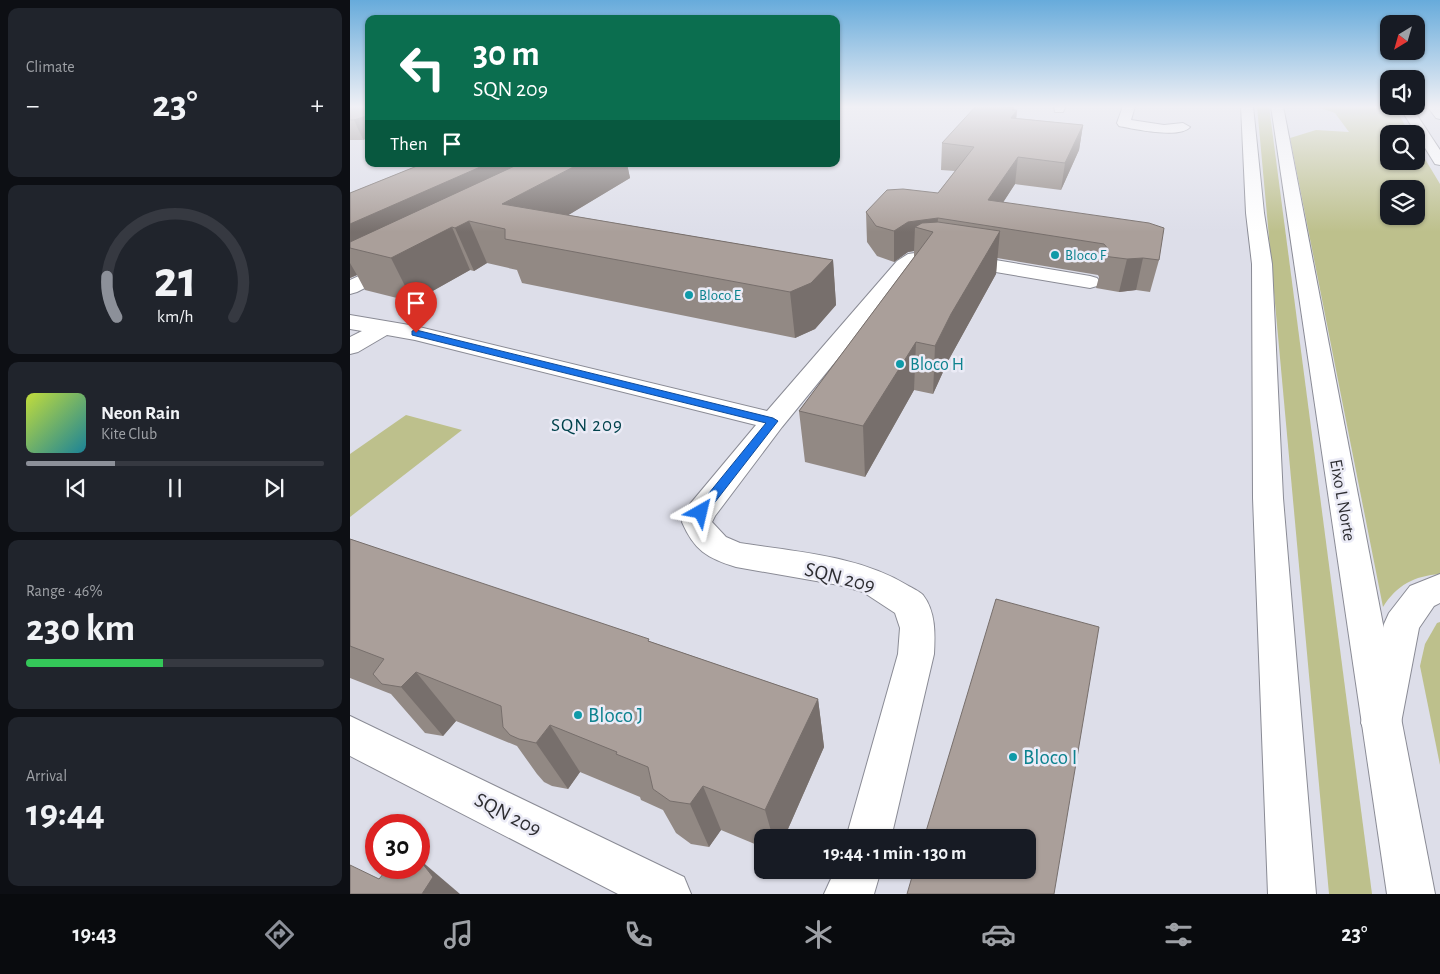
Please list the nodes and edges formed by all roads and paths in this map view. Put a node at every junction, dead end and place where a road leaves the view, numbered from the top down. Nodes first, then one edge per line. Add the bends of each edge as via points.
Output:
1 (1250, 148) edge
2 (1284, 148) edge
3 (1432, 148) edge
4 (1440, 161) edge
5 (411, 256) edge
6 (1090, 282) dead end
7 (350, 288) edge
8 (350, 322) edge
9 (384, 326) junction
10 (350, 347) edge
11 (773, 421) junction
12 (1440, 588) edge
13 (1381, 723) junction
14 (350, 735) edge
15 (870, 829) edge
16 (856, 879) edge
17 (667, 894) edge
18 (848, 894) edge
19 (1292, 894) edge
20 (1412, 894) edge

1 - 19 main road via 1262,264 1268,498
2 - 13 main road, Eixo L Norte
3 - 4 main road
5 - 7 main road
6 - 11 main road, SQN 209 via 952,258 916,258 904,265
8 - 9 main road
9 - 10 main road
9 - 11 main road
11 - 15 main road, SQN 209 via 710,498 697,522 702,534 715,546 729,552 781,564 840,572 874,582 910,604 918,628 916,654
12 - 13 main road via 1422,596 1402,624
13 - 20 main road, Eixo L Norte
14 - 17 main road, SQN 209
16 - 18 main road

